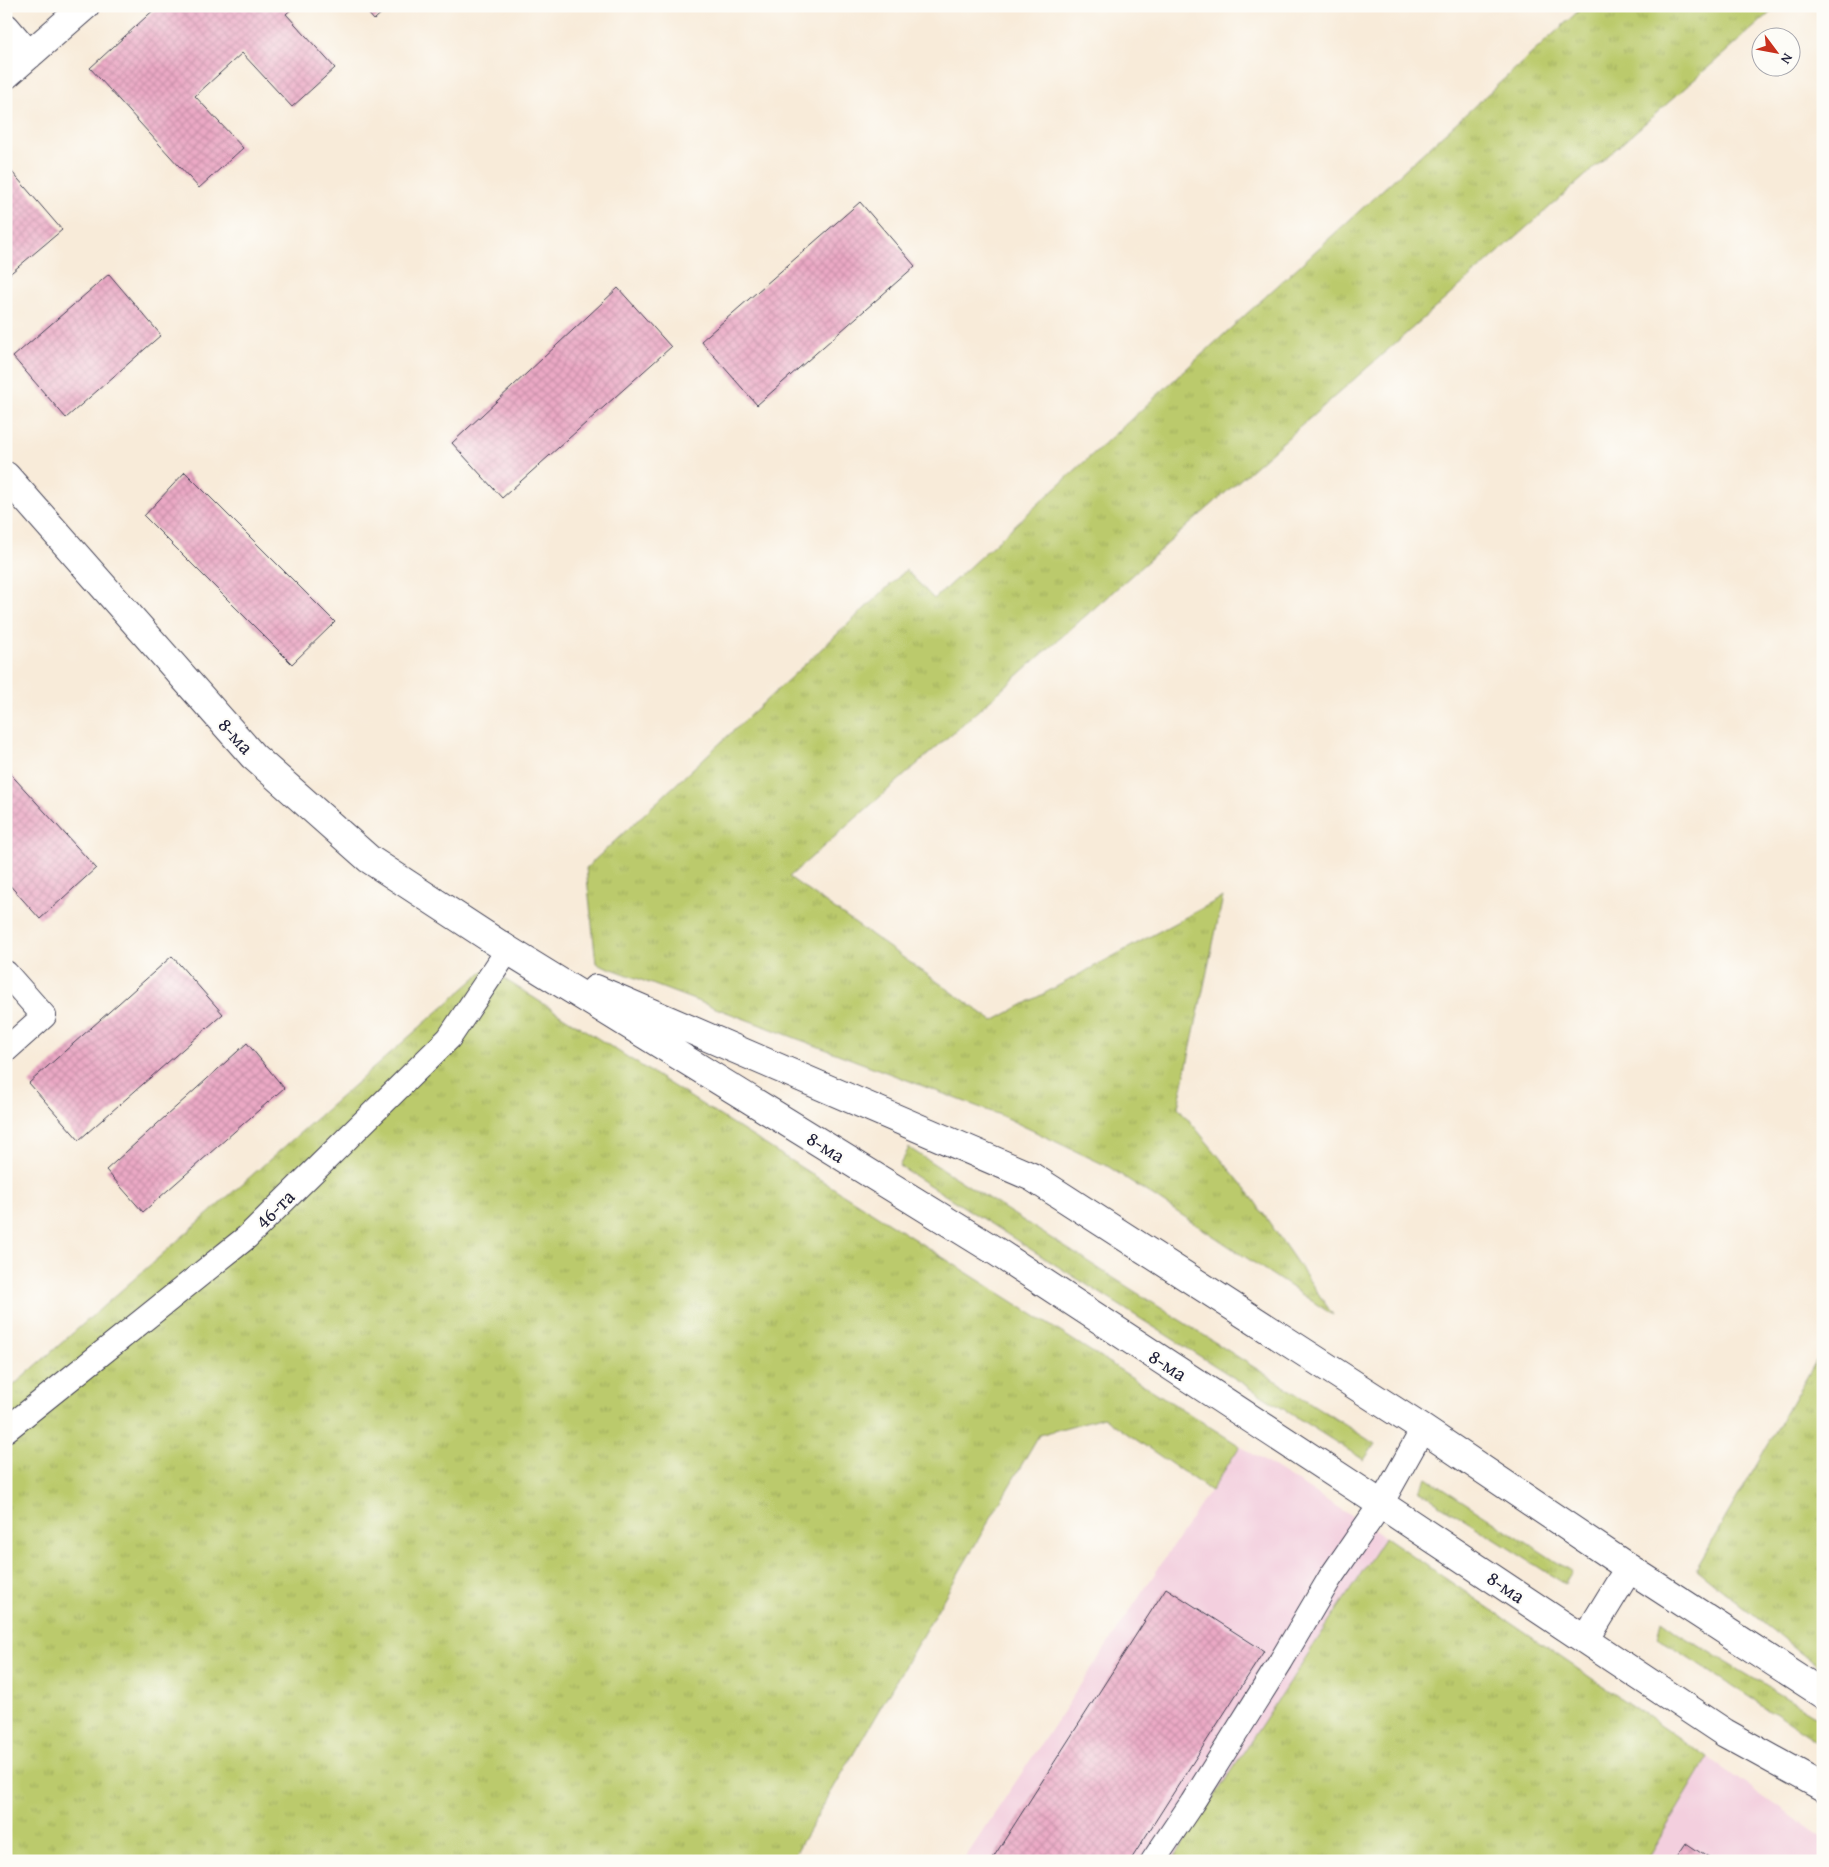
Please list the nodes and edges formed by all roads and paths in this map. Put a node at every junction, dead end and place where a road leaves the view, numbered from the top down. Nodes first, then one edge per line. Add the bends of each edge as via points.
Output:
1 (85, 6) edge
2 (6, 28) edge
3 (30, 55) junction
4 (6, 75) edge
5 (6, 476) edge
6 (508, 950) junction
7 (6, 973) edge
8 (6, 1050) edge
9 (1423, 1429) junction
10 (6, 1430) edge
11 (1381, 1504) junction
12 (1629, 1568) junction
13 (1585, 1640) junction
14 (1823, 1694) edge
15 (1823, 1787) edge
16 (1153, 1861) edge

1 - 3 street
2 - 3 street
3 - 4 street
5 - 6 street, 8-ма via 253,756 369,859
6 - 9 street, 8-ма via 1032,1177
6 - 10 lane, 46-та via 449,1038 247,1237
6 - 11 street, 8-ма via 997,1252
7 - 8 lane via 44,1016
9 - 11 lane
9 - 12 street, 8-ма
11 - 13 street, 8-ма
11 - 16 lane via 1330,1578
12 - 13 street
12 - 14 street, 8-ма
13 - 15 street, 8-ма via 1725,1733

